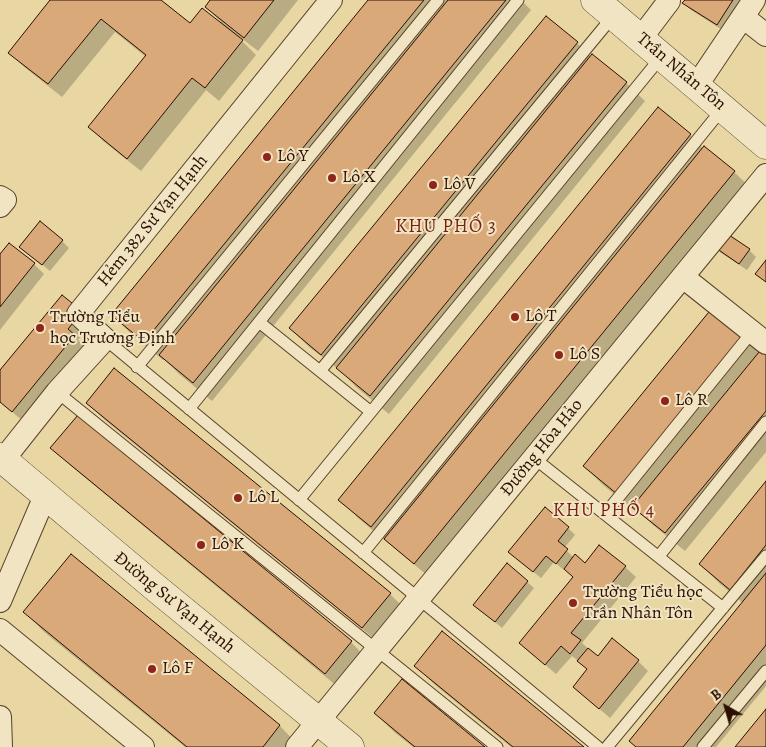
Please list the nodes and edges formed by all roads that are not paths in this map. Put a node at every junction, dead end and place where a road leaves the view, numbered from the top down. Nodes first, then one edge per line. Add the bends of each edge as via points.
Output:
1 (331, 0) edge
2 (438, 0) edge
3 (518, 0) edge
4 (667, 0) edge
5 (604, 7) edge
6 (749, 8) edge
7 (766, 35) edge
8 (641, 38) junction
9 (662, 56) junction
10 (697, 85) junction
11 (723, 108) junction
12 (764, 139) edge
13 (766, 175) edge
14 (0, 197) edge
15 (0, 206) edge
16 (683, 277) junction
17 (258, 322) junction
18 (759, 338) edge
19 (105, 340) junction
20 (138, 366) junction
21 (320, 371) junction
22 (57, 392) junction
23 (188, 409) junction
24 (370, 412) junction
25 (766, 422) edge
26 (2, 458) edge
27 (534, 458) junction
28 (45, 496) junction
29 (299, 500) junction
30 (605, 514) junction
31 (362, 553) junction
32 (659, 556) junction
33 (766, 556) edge
34 (418, 599) junction
35 (0, 601) edge
36 (723, 608) junction
37 (0, 630) edge
38 (377, 650) junction
39 (766, 671) edge
40 (0, 717) edge
41 (318, 721) junction
42 (1, 747) edge
43 (143, 747) edge
44 (297, 747) edge
45 (350, 747) edge
46 (497, 747) edge
47 (598, 747) edge
48 (607, 747) edge
49 (703, 747) edge

1 - 19 street, Hẻm 382 Sư Vạn Hạnh via 78,314
2 - 20 lane
3 - 17 lane
4 - 8 street
5 - 8 street, Trần Nhân Tôn
5 - 21 lane
6 - 7 street
6 - 10 street
8 - 9 street, Trần Nhân Tôn
9 - 10 street, Trần Nhân Tôn
9 - 24 lane
10 - 11 street, Trần Nhân Tôn
11 - 12 street, Trần Nhân Tôn
11 - 31 lane
13 - 16 street, Đường Hòa Hảo
14 - 15 street via 5,200
16 - 18 street
16 - 27 street, Đường Hòa Hảo
17 - 21 lane
17 - 23 lane
18 - 30 lane
19 - 20 lane
19 - 22 street
20 - 23 lane
21 - 24 lane
22 - 26 street
22 - 38 lane
23 - 29 lane
24 - 29 lane
25 - 32 lane
26 - 28 street, Đường Sư Vạn Hạnh
27 - 30 lane
27 - 34 street, Đường Hòa Hảo
28 - 35 street
28 - 41 street, Đường Sư Vạn Hạnh
29 - 31 lane
30 - 32 lane
31 - 34 lane
32 - 36 lane
33 - 36 lane
34 - 38 street, Đường Hòa Hảo
34 - 47 lane
36 - 48 lane
37 - 43 street
38 - 41 street, Đường Hòa Hảo
38 - 46 lane
39 - 49 lane
40 - 42 street
41 - 44 street, Đường Hòa Hảo
41 - 45 street, Đường Sư Vạn Hạnh

